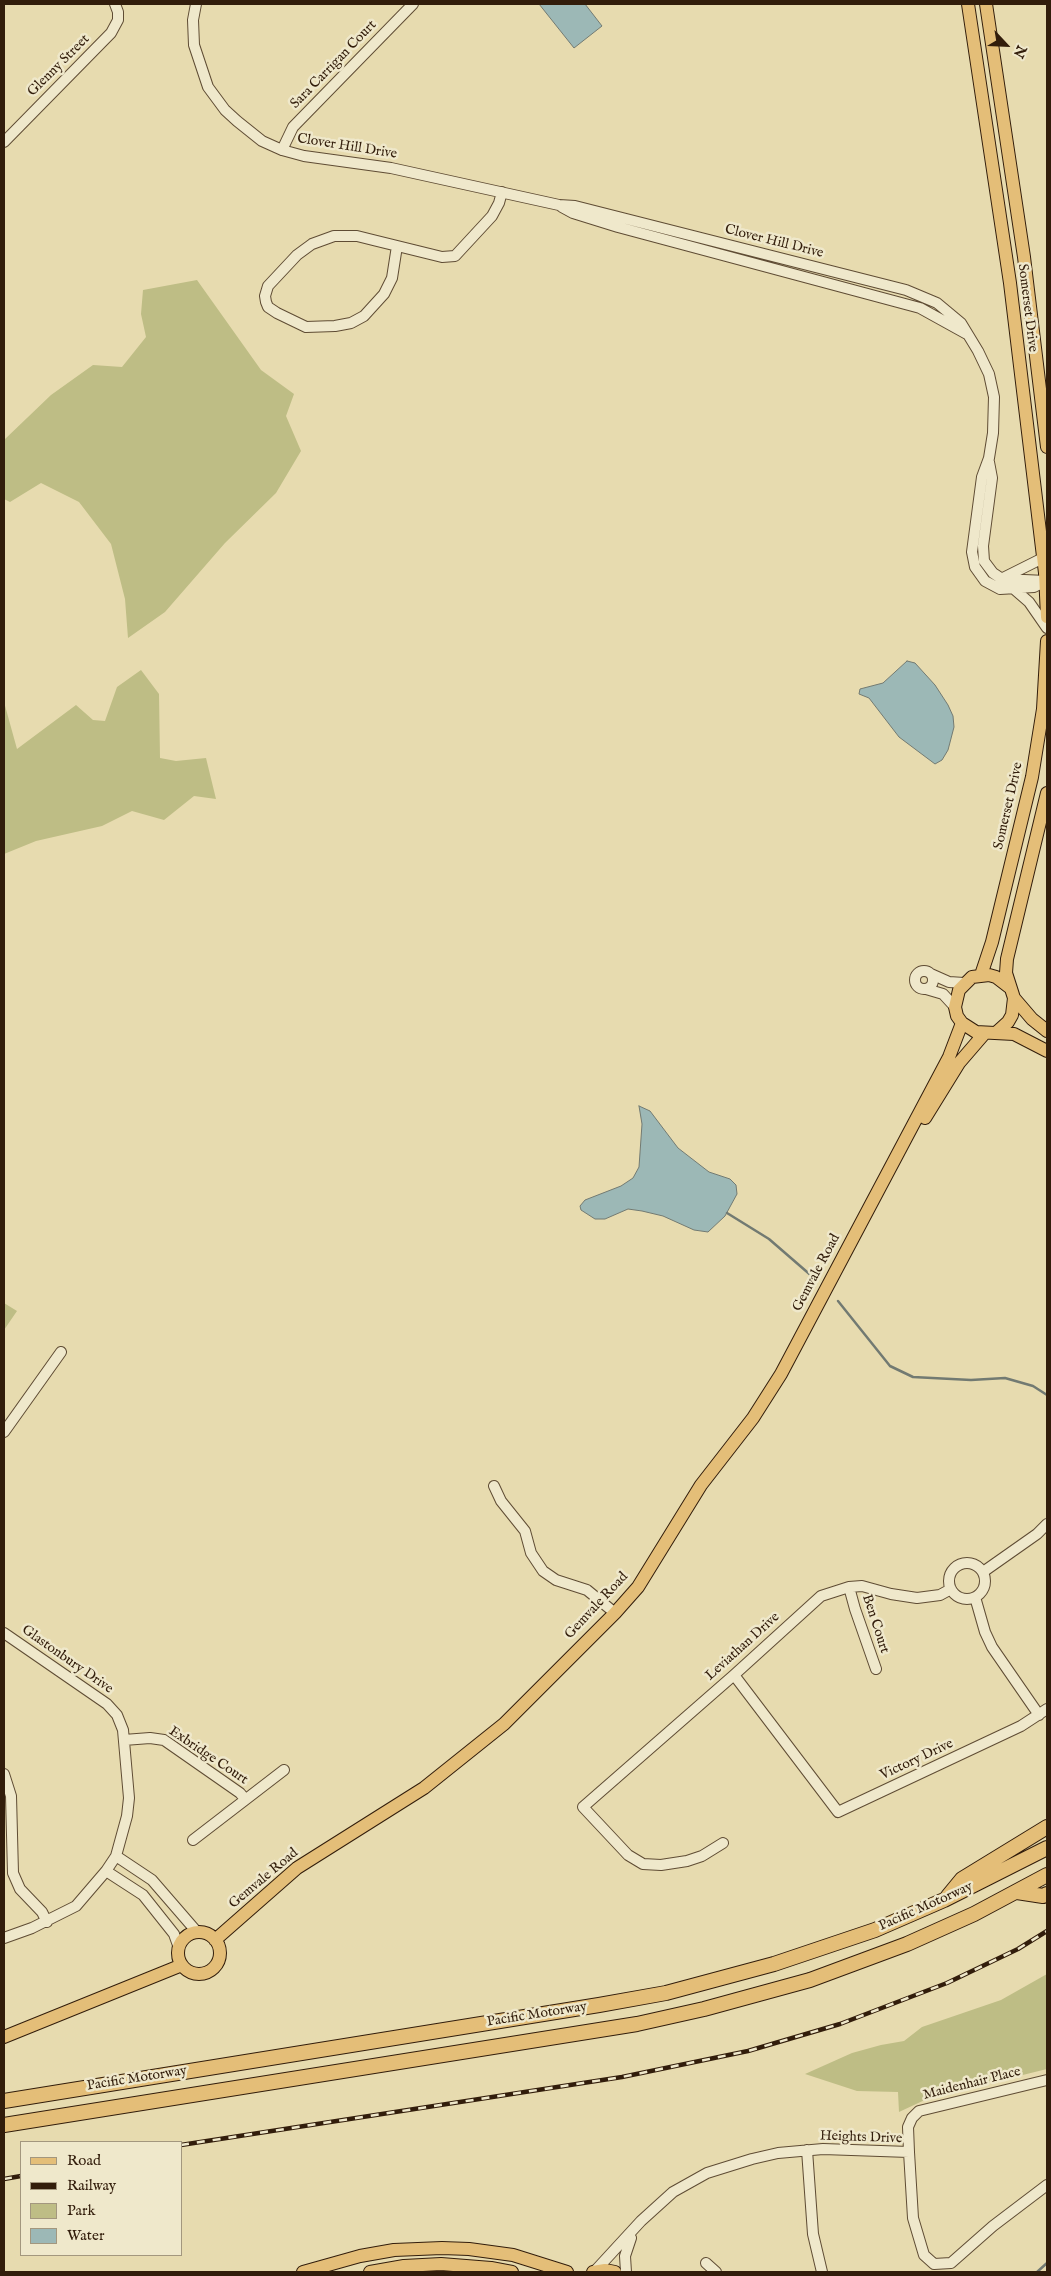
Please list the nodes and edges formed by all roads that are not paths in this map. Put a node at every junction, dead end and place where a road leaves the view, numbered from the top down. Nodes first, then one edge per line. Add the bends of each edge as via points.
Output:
1 (115, 4) edge
2 (196, 4) edge
3 (413, 4) edge
4 (968, 4) edge
5 (986, 4) edge
6 (4, 142) edge
7 (282, 150) junction
8 (502, 192) junction
9 (397, 246) junction
10 (1047, 447) edge
11 (989, 458) junction
12 (1043, 558) junction
13 (1002, 579) junction
14 (1046, 581) edge
15 (1014, 589) junction
16 (1047, 617) edge
17 (1047, 628) edge
18 (1047, 641) edge
19 (1047, 793) edge
20 (931, 974) junction
21 (981, 975) junction
22 (964, 982) junction
23 (926, 989) junction
24 (1011, 993) junction
25 (955, 1007) junction
26 (962, 1023) junction
27 (1047, 1030) edge
28 (997, 1032) junction
29 (984, 1034) junction
30 (1047, 1051) edge
31 (894, 1160) junction
32 (61, 1352) dead end
33 (4, 1432) edge
34 (494, 1486) dead end
35 (1047, 1524) edge
36 (982, 1572) junction
37 (849, 1587) junction
38 (951, 1589) junction
39 (975, 1597) junction
40 (615, 1613) junction
41 (4, 1634) edge
42 (876, 1669) dead end
43 (734, 1675) junction
44 (1043, 1712) edge
45 (124, 1740) junction
46 (284, 1770) dead end
47 (4, 1774) edge
48 (245, 1799) junction
49 (1047, 1827) edge
50 (193, 1840) dead end
51 (723, 1843) dead end
52 (1047, 1848) edge
53 (116, 1856) junction
54 (106, 1872) junction
55 (1047, 1875) edge
56 (1017, 1892) junction
57 (1047, 1894) edge
58 (944, 1900) junction
59 (47, 1922) junction
60 (197, 1932) junction
61 (4, 1938) edge
62 (215, 1940) junction
63 (179, 1948) junction
64 (182, 1965) junction
65 (4, 2037) edge
66 (1047, 2080) edge
67 (4, 2101) edge
68 (4, 2125) edge
69 (807, 2150) junction
70 (909, 2152) junction
71 (1047, 2185) edge
72 (637, 2226) junction
73 (706, 2264) dead end
74 (303, 2272) edge
75 (370, 2272) edge
76 (512, 2272) edge
77 (567, 2272) edge
78 (594, 2272) edge
79 (615, 2272) edge
80 (626, 2272) edge
81 (716, 2272) edge
82 (822, 2272) edge

1 - 6 street, Glenny Street via 118,20 111,34
2 - 7 street, Clover Hill Drive via 194,45 208,87 236,122 262,141
3 - 7 street, Sara Carrigan Court via 293,127
4 - 12 main road, Somerset Drive via 1010,283
5 - 10 main road, Somerset Drive via 1024,257
7 - 8 street, Clover Hill Drive via 391,168
8 - 9 street via 492,216 455,256 442,257
8 - 11 street, Clover Hill Drive via 628,218 906,290 937,303 961,323 989,374 994,421
9 - 9 street via 350,236 318,241 297,255 268,286 265,296 268,307 306,327 351,323 364,316 384,294 392,278
11 - 13 street, Clover Hill Drive via 992,478 983,555 987,566
11 - 15 street, Clover Hill Drive via 982,477 972,558 977,572 985,581 1000,589
12 - 13 street
12 - 14 main road, Somerset Drive
13 - 14 street
14 - 15 street, Clover Hill Drive via 1034,587
14 - 16 main road, Somerset Drive
15 - 17 street via 1029,602
18 - 21 main road, Somerset Drive via 1043,709 1032,777
19 - 24 main road via 1007,959 1006,973
20 - 22 street via 949,982
20 - 23 street via 932,983
20 - 23 street via 920,972 911,983
21 - 22 main road
21 - 24 main road via 996,977
22 - 25 main road
23 - 25 street via 943,994
24 - 27 main road via 1032,1019
24 - 28 main road via 1012,1015
25 - 26 main road
26 - 29 main road
26 - 31 main road, Gemvale Road via 956,1043
28 - 29 main road
28 - 30 main road via 1014,1034
29 - 31 main road, Gemvale Road via 959,1063
31 - 40 main road, Gemvale Road via 765,1402 701,1485 638,1587
32 - 33 street
34 - 40 street via 501,1501 525,1531 531,1554 543,1571 556,1580 588,1590
35 - 36 street
36 - 38 street via 969,1563 956,1567 949,1578
36 - 39 street via 984,1586
37 - 38 street, Leviathan Drive via 862,1586 917,1598 940,1595
37 - 42 street, Ben Court
37 - 43 street, Leviathan Drive via 821,1596
38 - 39 street via 960,1597
39 - 44 street, Victory Drive via 992,1647
40 - 62 main road, Gemvale Road via 498,1729 424,1788 297,1868
41 - 45 street, Glastonbury Drive via 112,1709 120,1722
43 - 44 street, Victory Drive via 838,1812 1021,1726
43 - 51 street, Leviathan Drive via 583,1807 628,1855 643,1864 687,1861
45 - 48 street, Exbridge Court via 164,1740
45 - 53 street, Glastonbury Drive via 129,1798
46 - 48 street, Exbridge Court
47 - 59 street via 12,1796 13,1873 20,1889
48 - 50 street, Exbridge Court
49 - 58 highway via 962,1879
52 - 58 highway, Pacific Motorway
53 - 54 street, Glastonbury Drive
53 - 60 street via 152,1880
54 - 59 street, Glastonbury Drive via 76,1906
54 - 63 street via 143,1895 174,1934
55 - 56 highway, Pacific Motorway
56 - 57 highway
56 - 68 highway, Pacific Motorway via 875,1956 810,1980 704,2009 637,2024
58 - 67 highway, Pacific Motorway via 809,1954 666,1993
59 - 61 street, Glastonbury Drive
60 - 62 main road via 210,1935
60 - 63 main road via 186,1936
62 - 64 main road via 220,1951 219,1960 211,1970 197,1974
63 - 64 main road
64 - 65 main road
66 - 70 street, Maidenhair Place via 919,2111 908,2126
69 - 70 street, Heights Drive
69 - 72 street, Heights Drive via 752,2159 707,2173 673,2192
69 - 82 street via 813,2234
70 - 71 street, Heights Drive via 913,2218 924,2255 934,2264 951,2263
72 - 78 street, Heights Drive
72 - 80 street, Heights Drive via 625,2256
73 - 81 street
74 - 77 main road via 394,2250 442,2248 495,2252
75 - 76 main road via 441,2264
78 - 79 main road

